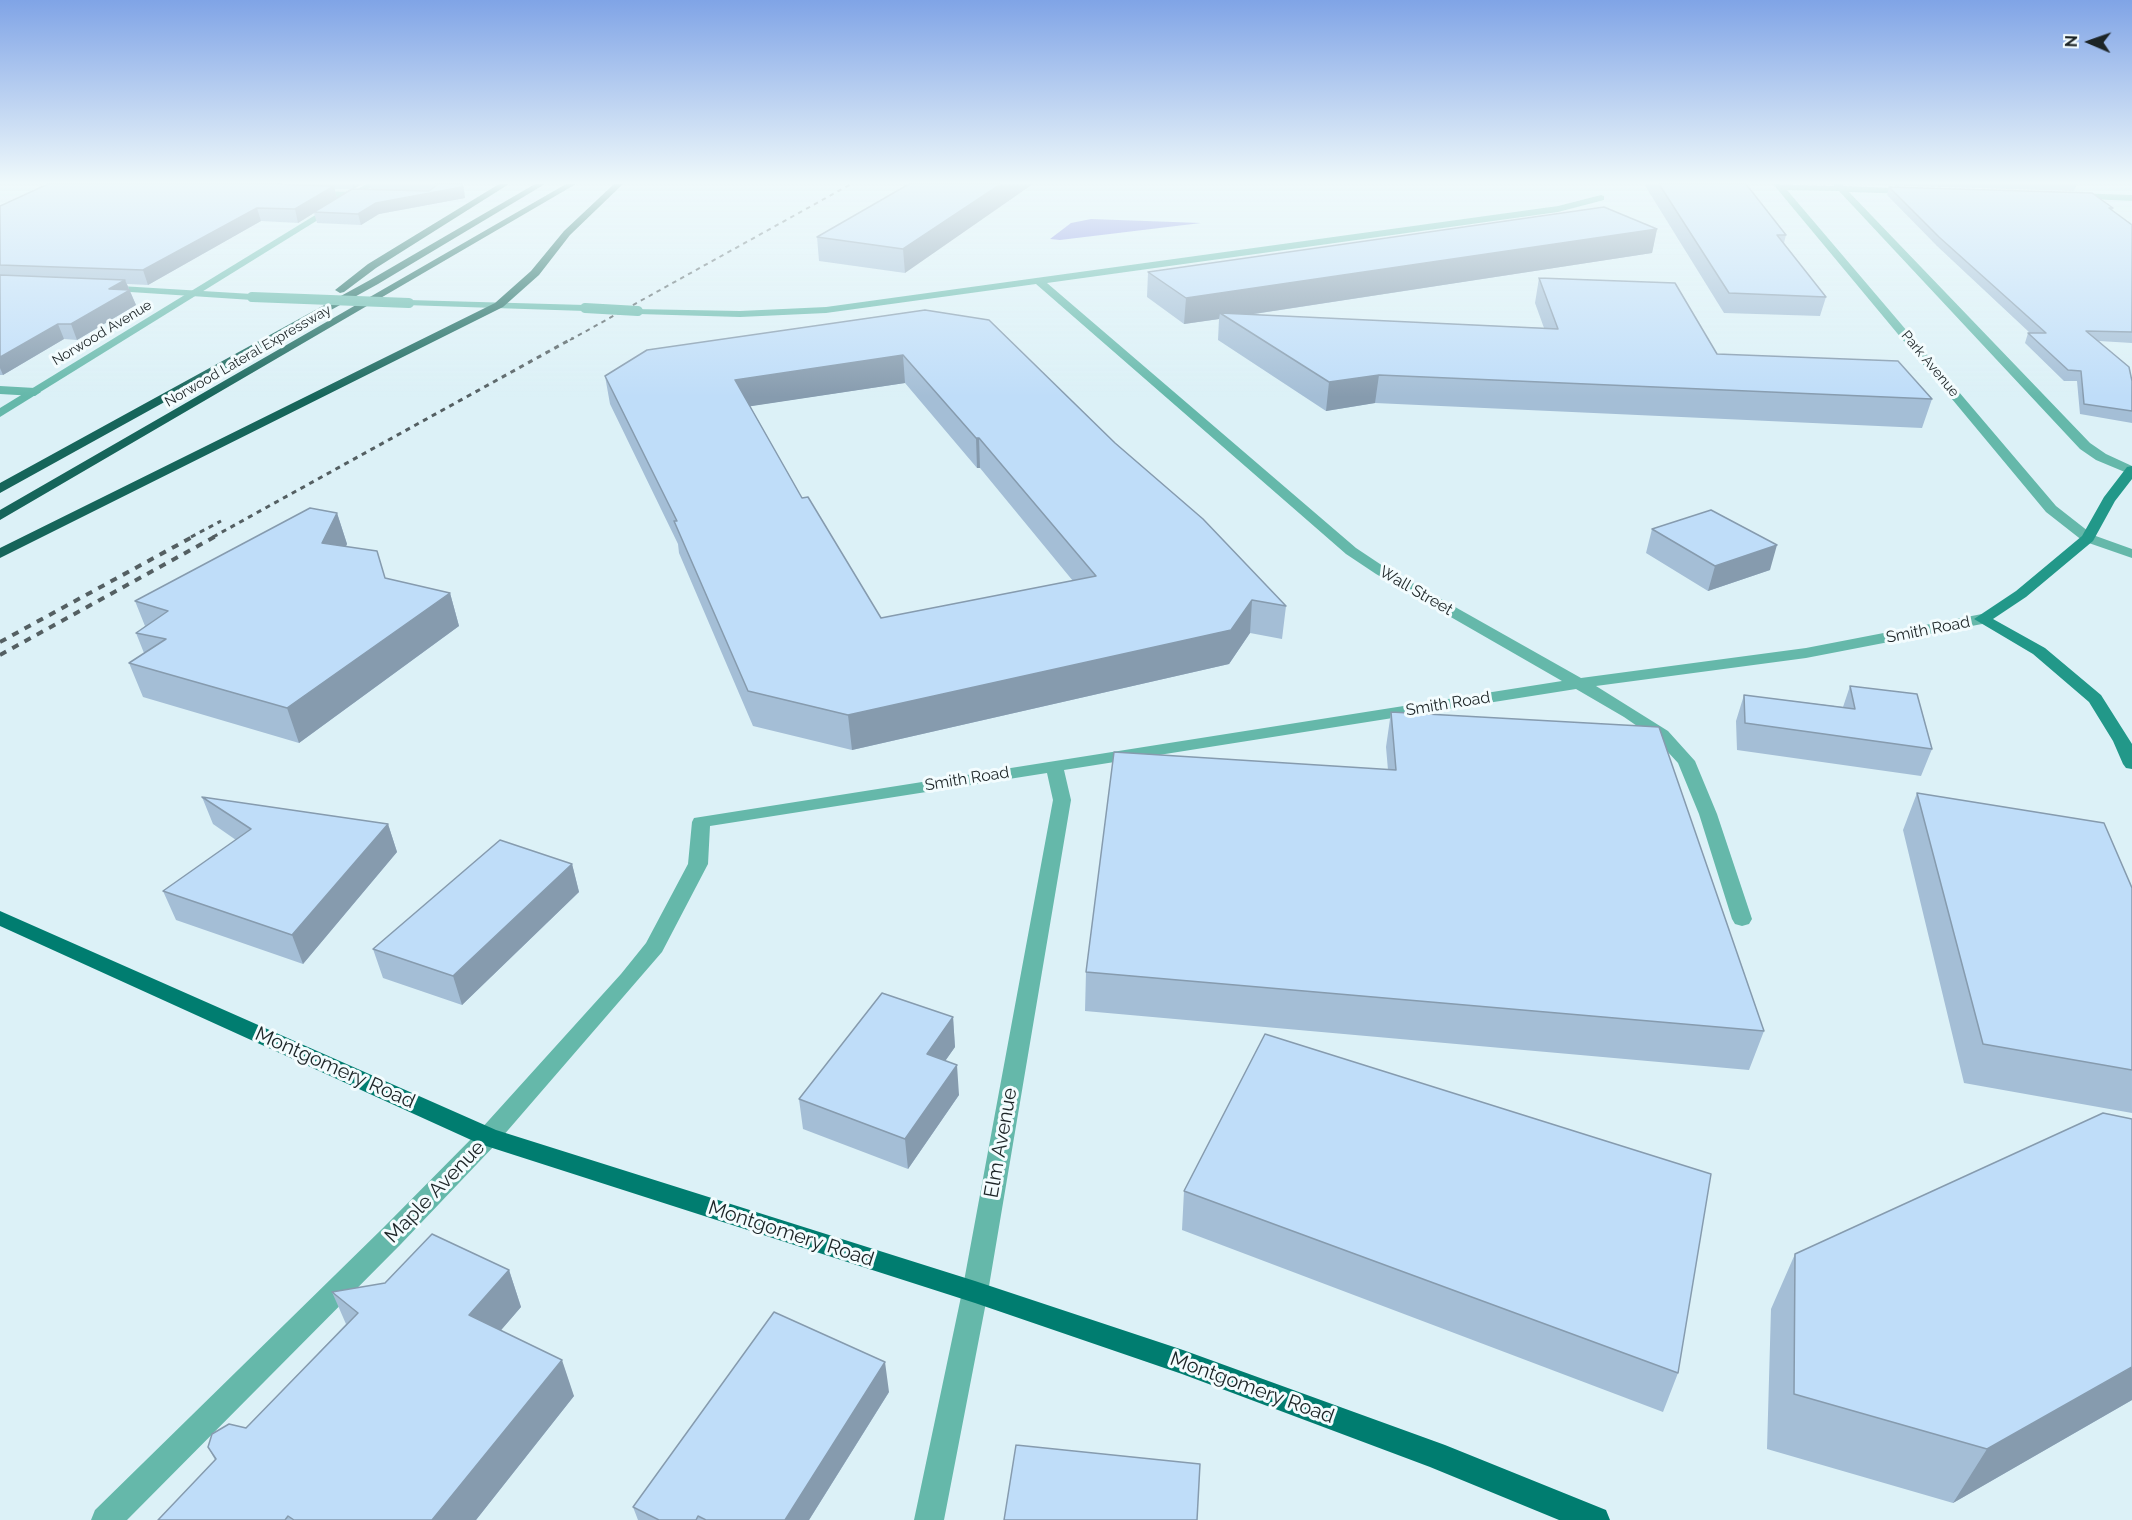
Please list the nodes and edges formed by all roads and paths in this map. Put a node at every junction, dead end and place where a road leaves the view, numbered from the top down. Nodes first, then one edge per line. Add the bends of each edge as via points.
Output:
1 (259, 255) edge
2 (390, 255) edge
3 (420, 255) edge
4 (450, 255) edge
5 (549, 255) edge
6 (1227, 255) edge
7 (1837, 255) edge
8 (1904, 255) edge
9 (1039, 281) junction
10 (91, 287) edge
11 (198, 293) junction
12 (500, 305) junction
13 (281, 333) junction
14 (0, 390) edge
15 (34, 392) junction
16 (0, 413) edge
17 (2132, 471) edge
18 (0, 489) edge
19 (0, 516) edge
20 (2088, 538) junction
21 (0, 554) edge
22 (2132, 554) edge
23 (1982, 619) junction
24 (1576, 684) junction
25 (2132, 764) edge
26 (1054, 765) junction
27 (701, 822) joint
28 (0, 918) edge
29 (1742, 919) dead end
30 (488, 1137) junction
31 (975, 1292) junction
32 (105, 1520) edge
33 (929, 1520) edge
34 (1595, 1520) edge

1 - 11 street, Norwood Avenue
2 - 13 highway
3 - 13 highway, Norwood Lateral Expressway
4 - 19 highway, Norwood Lateral Expressway
5 - 12 highway
6 - 9 street
7 - 20 street, Park Avenue via 2051,509
8 - 17 street via 2085,446
9 - 12 street, bridge via 805,312 740,314
9 - 24 street, Wall Street via 1351,551
10 - 11 street
11 - 12 street, bridge
11 - 15 street, Norwood Avenue
12 - 21 highway
13 - 18 highway, Norwood Lateral Expressway
14 - 15 street
15 - 16 street, Norwood Avenue
17 - 20 main road, Smith Road via 2109,500
20 - 22 street, Park Avenue
20 - 23 main road, Smith Road via 2021,594
23 - 24 street, Smith Road via 1806,653
23 - 25 main road via 2038,651 2095,699
24 - 26 street, Smith Road
24 - 29 street, Wall Street via 1654,729 1686,761 1708,814
26 - 27 street, Smith Road
26 - 31 street, Elm Avenue via 1062,800
27 - 30 street, Maple Avenue via 698,864 655,948
28 - 30 main road, Montgomery Road
30 - 31 main road, Montgomery Road
30 - 32 street, Maple Avenue
31 - 33 street, Elm Avenue
31 - 34 main road, Montgomery Road via 1277,1396

